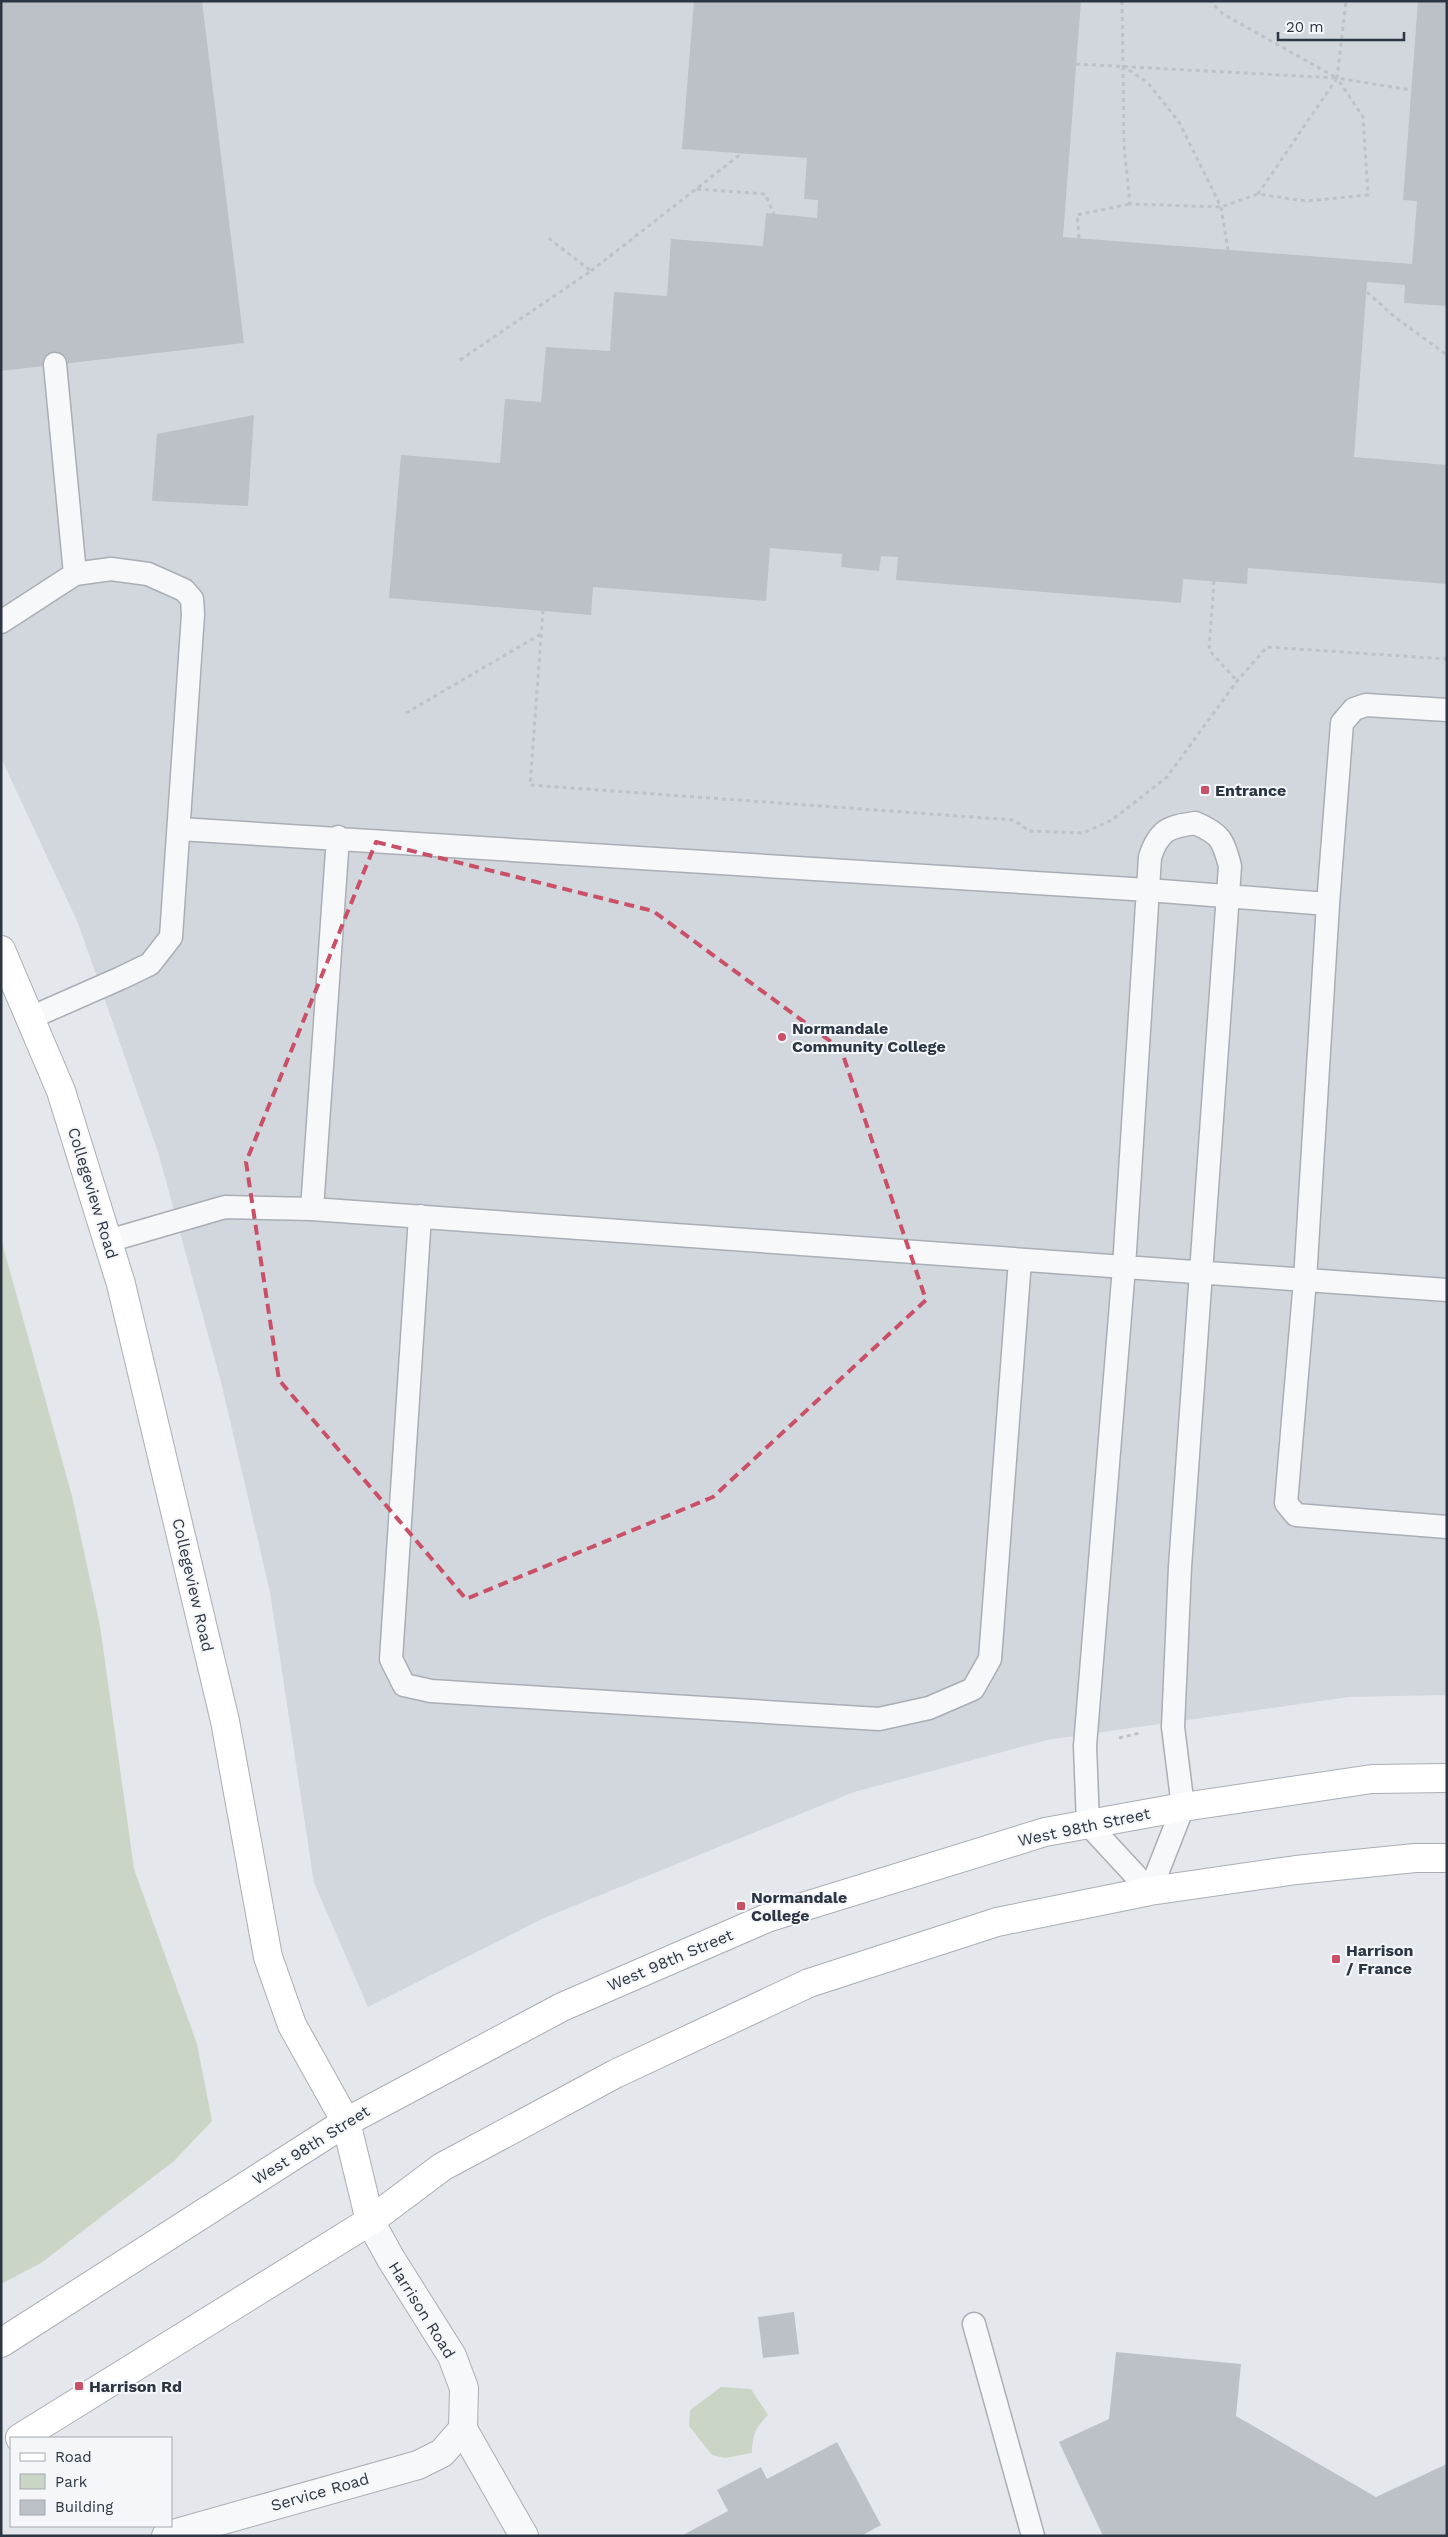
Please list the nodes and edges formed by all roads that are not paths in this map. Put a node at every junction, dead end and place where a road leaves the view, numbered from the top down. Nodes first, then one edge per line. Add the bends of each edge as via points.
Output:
1 (55, 364) dead end
2 (75, 574) junction
3 (1, 622) edge
4 (1447, 710) edge
5 (180, 829) junction
6 (338, 837) junction
7 (1148, 890) junction
8 (1228, 896) junction
9 (1328, 904) junction
10 (1, 950) edge
11 (30, 1018) junction
12 (312, 1209) junction
13 (420, 1216) junction
14 (108, 1241) junction
15 (1020, 1260) junction
16 (1124, 1267) junction
17 (1202, 1273) junction
18 (1305, 1280) junction
19 (1447, 1290) edge
20 (1447, 1527) edge
21 (1447, 1778) edge
22 (1183, 1807) junction
23 (1088, 1824) junction
24 (1447, 1858) edge
25 (1150, 1891) junction
26 (346, 2122) junction
27 (370, 2222) junction
28 (974, 2324) dead end
29 (1, 2343) edge
30 (463, 2430) junction
31 (22, 2437) edge
32 (166, 2536) edge
33 (524, 2536) edge
34 (1034, 2536) edge

1 - 2 lane
2 - 3 lane
2 - 5 lane via 111,569 148,574 184,590 192,599
4 - 9 lane via 1366,705 1354,709 1342,722
5 - 6 lane
5 - 11 lane via 170,937 150,964
6 - 7 lane
6 - 12 lane
7 - 8 lane
7 - 8 lane via 1150,857 1161,834 1171,828 1195,823 1219,835 1225,846 1230,866
7 - 16 lane
8 - 9 lane
8 - 17 lane
9 - 18 lane
10 - 11 street, Collegeview Road
11 - 14 street, Collegeview Road via 61,1091
12 - 13 lane
12 - 14 lane via 225,1208
13 - 15 lane
13 - 15 lane via 391,1659 404,1685 430,1691 879,1719 929,1708 973,1689 990,1659
14 - 26 street, Collegeview Road via 225,1721 268,1957 292,2025
15 - 16 lane
16 - 17 lane
16 - 23 lane via 1085,1746
17 - 18 lane
17 - 22 lane via 1180,1567 1173,1727
18 - 19 lane
18 - 20 lane via 1286,1503 1296,1515
21 - 22 street, West 98th Street via 1372,1779
22 - 23 street, West 98th Street
22 - 25 lane
23 - 25 lane
23 - 26 street, West 98th Street via 1045,1832 767,1918 562,2008
24 - 25 street via 1414,1858 1296,1870
25 - 27 street via 997,1922 809,1983 615,2074 450,2162
26 - 27 street, Collegeview Road
26 - 29 street, West 98th Street
27 - 30 street, Harrison Road via 452,2356 464,2388
27 - 31 street
28 - 34 lane
30 - 32 street, Service Road via 442,2453 418,2465
30 - 33 street

